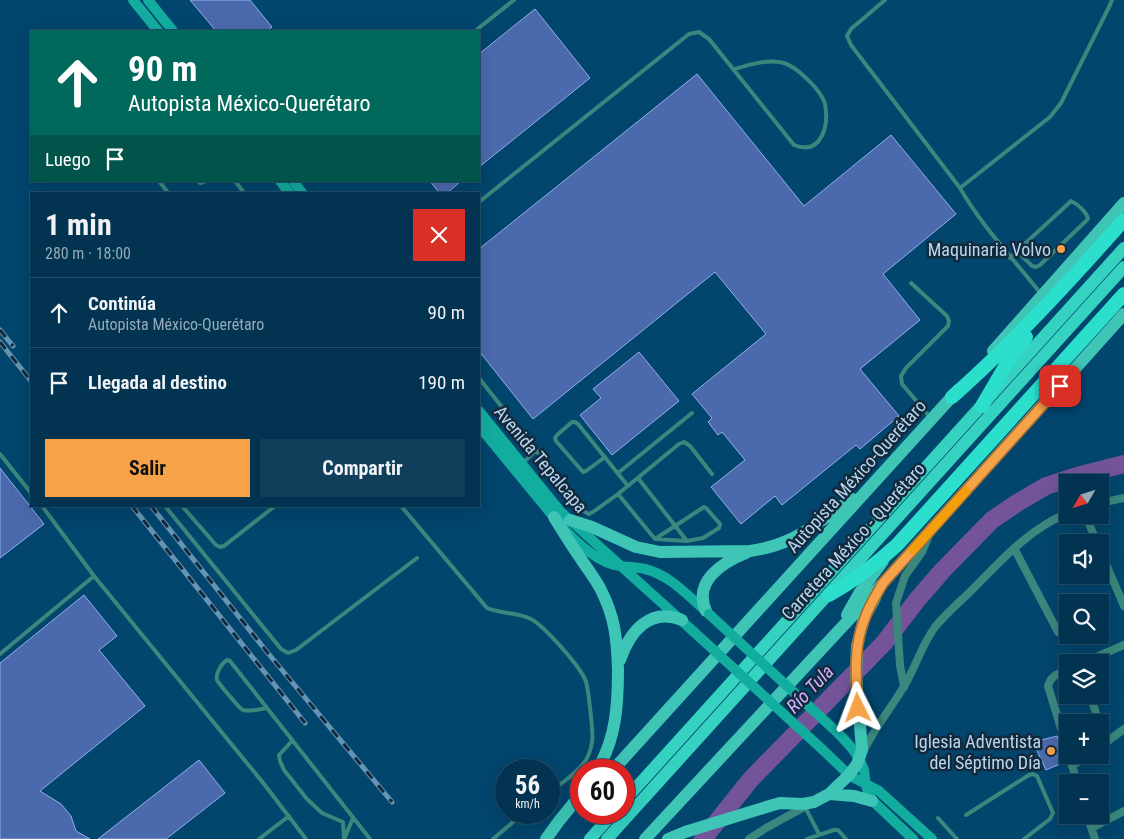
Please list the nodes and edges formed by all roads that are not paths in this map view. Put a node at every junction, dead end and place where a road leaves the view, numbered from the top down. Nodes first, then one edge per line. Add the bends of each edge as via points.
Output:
1 (133, 0) edge
2 (148, 0) edge
3 (514, 0) edge
4 (885, 0) edge
5 (1112, 0) edge
6 (157, 30) edge
7 (172, 30) edge
8 (476, 30) edge
9 (735, 69) junction
10 (160, 182) edge
11 (236, 182) edge
12 (286, 182) edge
13 (960, 188) junction
14 (167, 192) edge
15 (243, 192) edge
16 (300, 192) edge
17 (480, 201) edge
18 (1124, 203) edge
19 (1124, 220) edge
20 (1124, 248) edge
21 (1017, 251) junction
22 (1010, 258) junction
23 (1124, 267) edge
24 (911, 284) dead end
25 (1064, 286) junction
26 (1124, 294) edge
27 (1042, 296) junction
28 (1124, 314) edge
29 (480, 379) edge
30 (952, 396) junction
31 (982, 406) junction
32 (480, 412) edge
33 (692, 413) dead end
34 (931, 419) junction
35 (480, 427) edge
36 (536, 450) junction
37 (0, 454) edge
38 (605, 458) junction
39 (522, 464) junction
40 (618, 473) junction
41 (712, 474) dead end
42 (638, 478) junction
43 (628, 486) junction
44 (868, 488) junction
45 (30, 492) edge
46 (618, 494) junction
47 (1124, 498) edge
48 (1109, 501) edge
49 (43, 507) edge
50 (166, 507) edge
51 (183, 507) edge
52 (274, 507) edge
53 (402, 507) edge
54 (554, 517) junction
55 (1059, 517) edge
56 (570, 520) junction
57 (675, 526) junction
58 (932, 529) junction
59 (655, 539) junction
60 (687, 541) junction
61 (1014, 548) junction
62 (893, 549) junction
63 (750, 551) junction
64 (417, 558) dead end
65 (623, 567) junction
66 (1109, 571) edge
67 (94, 576) junction
68 (883, 583) junction
69 (829, 595) junction
70 (1124, 606) edge
71 (707, 613) junction
72 (682, 620) junction
73 (837, 632) junction
74 (1058, 632) dead end
75 (1124, 645) edge
76 (0, 654) edge
77 (1103, 654) edge
78 (618, 670) junction
79 (1059, 674) edge
80 (904, 687) junction
81 (267, 708) junction
82 (1059, 722) edge
83 (1124, 729) edge
84 (1109, 740) edge
85 (292, 741) junction
86 (859, 758) junction
87 (602, 759) edge
88 (623, 759) edge
89 (1075, 764) edge
90 (1072, 766) joint
91 (1074, 774) edge
92 (849, 775) junction
93 (560, 784) edge
94 (866, 785) junction
95 (635, 789) edge
96 (829, 794) junction
97 (872, 801) junction
98 (809, 804) junction
99 (570, 807) edge
100 (1124, 811) edge
101 (966, 815) dead end
102 (289, 816) junction
103 (570, 817) edge
104 (353, 818) junction
105 (938, 818) dead end
106 (511, 824) edge
107 (603, 824) edge
108 (1090, 824) edge
109 (1092, 828) junction
110 (819, 834) junction
111 (259, 839) edge
112 (306, 839) edge
113 (344, 839) edge
114 (370, 839) edge
115 (493, 839) edge
116 (546, 839) edge
117 (551, 839) edge
118 (590, 839) edge
119 (607, 839) edge
120 (645, 839) edge
121 (668, 839) edge
122 (749, 839) edge
123 (807, 839) edge
124 (846, 839) edge
125 (913, 839) edge
126 (932, 839) edge
127 (957, 839) edge
128 (1024, 839) edge
129 (1095, 839) edge

1 - 6 main road
2 - 7 main road
3 - 8 lane
4 - 13 lane via 851,29 847,36 850,45
5 - 13 lane via 1061,103 1050,117
9 - 9 lane via 794,144 803,148 814,146 824,134 827,120 824,102 801,73 786,63 770,62
9 - 17 lane via 710,38 699,32 689,34
10 - 14 lane
11 - 15 lane
12 - 16 main road
13 - 22 lane
18 - 27 main road, Autopista México-Querétaro
19 - 25 highway
20 - 31 highway, Carretera México - Querétaro
21 - 21 lane via 1069,202 1075,202 1087,214 1087,220 1040,265 1032,266
21 - 22 lane
22 - 27 lane
23 - 69 highway, Carretera México - Querétaro
24 - 34 lane via 949,321 948,326 901,376 902,384
25 - 30 highway via 1014,339
25 - 31 highway via 1014,353
26 - 62 highway
27 - 30 main road, Autopista México-Querétaro
28 - 58 main road
29 - 36 lane
30 - 34 main road, Autopista México-Querétaro
31 - 95 highway, Carretera México - Querétaro
32 - 39 main road, Avenida Tepalcapa
33 - 40 lane
34 - 44 main road, Autopista México-Querétaro
35 - 54 main road, Avenida Tepalcapa
36 - 39 lane
36 - 46 lane via 585,512 593,512
37 - 45 lane
38 - 38 lane via 575,422 555,438 583,472
38 - 40 lane
39 - 56 main road, Avenida Tepalcapa
40 - 43 lane
41 - 42 lane via 684,442
42 - 43 lane
42 - 57 lane
43 - 46 lane
44 - 63 main road via 795,537
44 - 88 main road, Autopista México-Querétaro
46 - 59 lane
47 - 48 street
49 - 67 lane
50 - 64 lane via 281,649 288,653
51 - 52 lane via 220,547
53 - 93 lane via 487,608 532,619 580,669 586,682 593,741 580,767
54 - 65 main road, Avenida Tepalcapa via 593,555
54 - 78 main road via 606,601 616,632
55 - 61 street via 1037,529
56 - 63 main road via 648,550
56 - 65 main road, Avenida Tepalcapa
57 - 59 lane
57 - 60 lane
57 - 60 lane via 704,507 720,524 703,538
58 - 68 main road
58 - 80 street via 922,552 905,576 896,603
59 - 60 lane
61 - 74 street
61 - 80 street via 936,626
62 - 69 highway via 855,580
62 - 73 main road via 860,592
63 - 71 main road via 709,577 702,595
65 - 71 main road, Avenida Tepalcapa via 645,569 664,577
65 - 72 main road, Avenida Tepalcapa
66 - 70 street
67 - 76 lane
67 - 102 lane
68 - 73 main road
68 - 86 main road via 864,618 857,646 856,676 862,742
69 - 119 highway, Carretera México - Querétaro
71 - 86 main road, Avenida Tepalcapa, bridge via 839,734
72 - 78 main road via 663,616 642,624 627,643
72 - 92 main road, Avenida Tepalcapa, bridge
73 - 120 main road
75 - 77 street
78 - 87 main road via 615,723
79 - 82 street via 1049,680 1048,686
80 - 86 street
81 - 81 lane via 239,708 217,680 224,661 230,661
81 - 85 lane
83 - 84 street
85 - 104 lane
85 - 113 lane via 279,755 284,770 322,813 343,822
86 - 92 main road
86 - 94 main road
89 - 90 street
90 - 91 street
92 - 94 main road, Avenida Tepalcapa
92 - 96 main road
94 - 97 main road
94 - 126 main road, Avenida Tepalcapa via 878,791
96 - 97 main road
96 - 98 main road
97 - 125 main road
98 - 110 lane
98 - 121 main road via 780,803
98 - 122 street
99 - 116 main road
100 - 109 street
101 - 128 lane via 1033,774 1037,776 1053,813
102 - 111 lane
102 - 112 lane
103 - 117 main road
104 - 113 lane
104 - 114 lane
105 - 127 lane
106 - 115 lane
107 - 118 highway
108 - 109 street
109 - 129 street
110 - 123 lane
110 - 124 lane via 838,830

